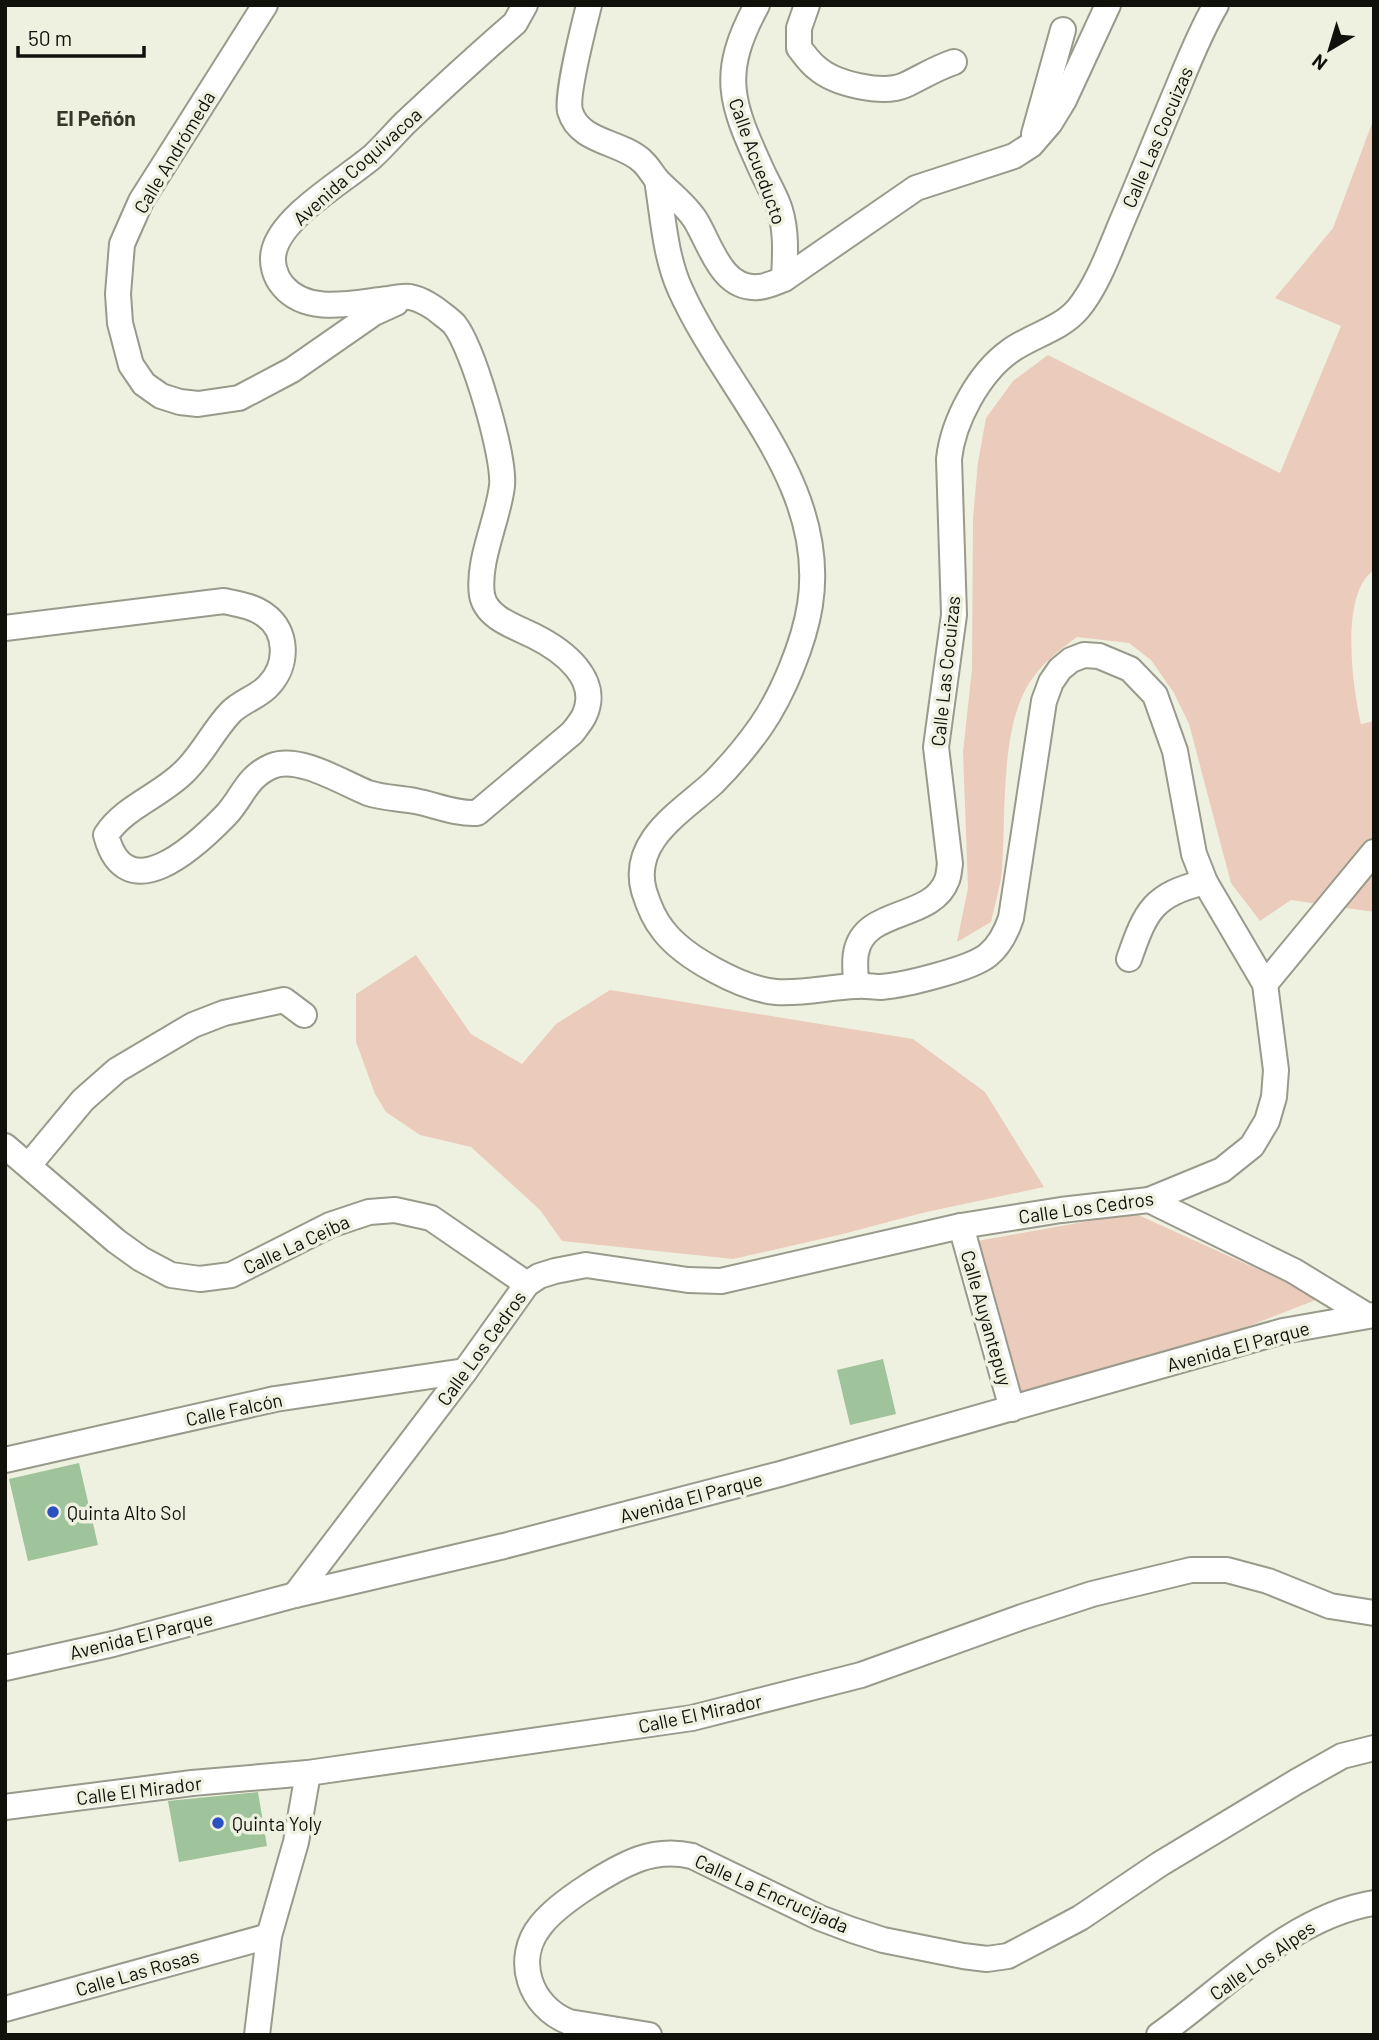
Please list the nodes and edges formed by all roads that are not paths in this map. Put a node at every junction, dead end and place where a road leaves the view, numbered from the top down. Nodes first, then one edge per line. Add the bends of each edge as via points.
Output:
1 (265, 5) edge
2 (525, 5) edge
3 (589, 5) edge
4 (757, 5) edge
5 (807, 5) edge
6 (1108, 5) edge
7 (1216, 5) edge
8 (1063, 30) dead end
9 (954, 62) dead end
10 (1031, 145) junction
11 (657, 180) junction
12 (784, 279) junction
13 (409, 297) junction
14 (5, 628) edge
15 (1374, 852) edge
16 (1205, 882) junction
17 (1129, 959) dead end
18 (1265, 984) junction
19 (856, 986) junction
20 (304, 1016) dead end
21 (5, 1146) edge
22 (29, 1165) junction
23 (1149, 1200) junction
24 (961, 1226) junction
25 (527, 1284) junction
26 (1370, 1315) edge
27 (466, 1371) junction
28 (1012, 1409) junction
29 (5, 1460) edge
30 (295, 1595) junction
31 (1374, 1613) edge
32 (5, 1668) edge
33 (1374, 1748) edge
34 (308, 1773) junction
35 (5, 1807) edge
36 (1374, 1903) edge
37 (269, 1936) junction
38 (5, 2009) edge
39 (257, 2035) edge
40 (649, 2035) edge
41 (1159, 2035) edge

1 - 13 street, Calle Andrómeda via 141,201 122,244 120,323 131,365 144,384 180,402 239,398 292,370 374,313
2 - 13 street, Avenida Coquivacoa via 515,23 370,159 307,208 273,252 277,279 305,300 342,305
3 - 11 street via 569,108 576,124 588,134 642,161
4 - 12 street, Calle Acueducto via 738,45 732,83 741,124 780,211
5 - 9 street via 799,28 799,48 819,70 855,86 903,86
6 - 10 street via 1065,100
7 - 19 street, Calle Las Cocuizas via 1105,262 1077,309 1047,332 1010,351 968,401 951,442 954,615 936,747 950,864 947,882 936,896 867,931 856,951
8 - 10 street
10 - 12 street via 1014,156 916,188
11 - 12 street via 695,219 728,276 741,285 758,287
11 - 19 street via 678,285 792,482 813,562 810,605 799,646 775,701 738,756 659,830 645,852 643,889 663,931 685,951 732,979 772,992
13 - 14 street via 428,303 455,326 474,365 493,432 502,483 480,582 483,601 512,627 569,659 581,672 589,693 584,717 572,733 487,806 477,813 461,814 369,793 315,770 276,764 257,773 227,814 166,864 145,872 125,869 110,853 106,835 116,820 184,772 231,712 268,687 284,652 279,631 265,615 224,601
15 - 18 street
16 - 17 street via 1169,893 1156,904
16 - 18 street, Calle Los Cedros
16 - 19 street, Calle Los Cedros via 1194,854 1175,751 1155,695 1130,669 1084,655 1059,669 1044,701 1015,900 1006,933 976,963 912,982
18 - 23 street, Calle Los Cedros via 1276,1070 1268,1121 1252,1146 1222,1170
20 - 22 street via 284,1000 224,1013 174,1034 117,1070 65,1120
21 - 22 street, Calle La Ceiba
22 - 25 street, Calle La Ceiba via 116,1241 171,1275 200,1279 231,1275 330,1225 369,1212 395,1210 430,1218
23 - 24 street, Calle Los Cedros
23 - 26 street via 1294,1271
24 - 25 street, Calle Los Cedros via 721,1281 586,1265 539,1276
24 - 28 street, Calle Auyantepuy
25 - 27 street, Calle Los Cedros
26 - 28 street, Avenida El Parque via 1283,1331
27 - 29 street, Calle Falcón via 275,1399
27 - 30 street, Calle Los Cedros
28 - 30 street, Avenida El Parque via 504,1546
30 - 32 street, Avenida El Parque
31 - 34 street, Calle El Mirador via 1330,1606 1227,1570 1191,1570 1081,1598 861,1675 692,1718
33 - 40 street, Calle La Encrucijada via 1342,1756 1296,1782 1160,1864 1091,1912 1008,1956 963,1956 883,1940 820,1918 692,1856 676,1853 639,1859 582,1891 542,1923 533,1940 528,1972 543,2007 557,2017
34 - 35 street, Calle El Mirador
34 - 37 street via 296,1842
36 - 41 street, Calle Los Alpes via 1352,1906 1318,1920 1259,1958
37 - 38 street, Calle Las Rosas
37 - 39 street

